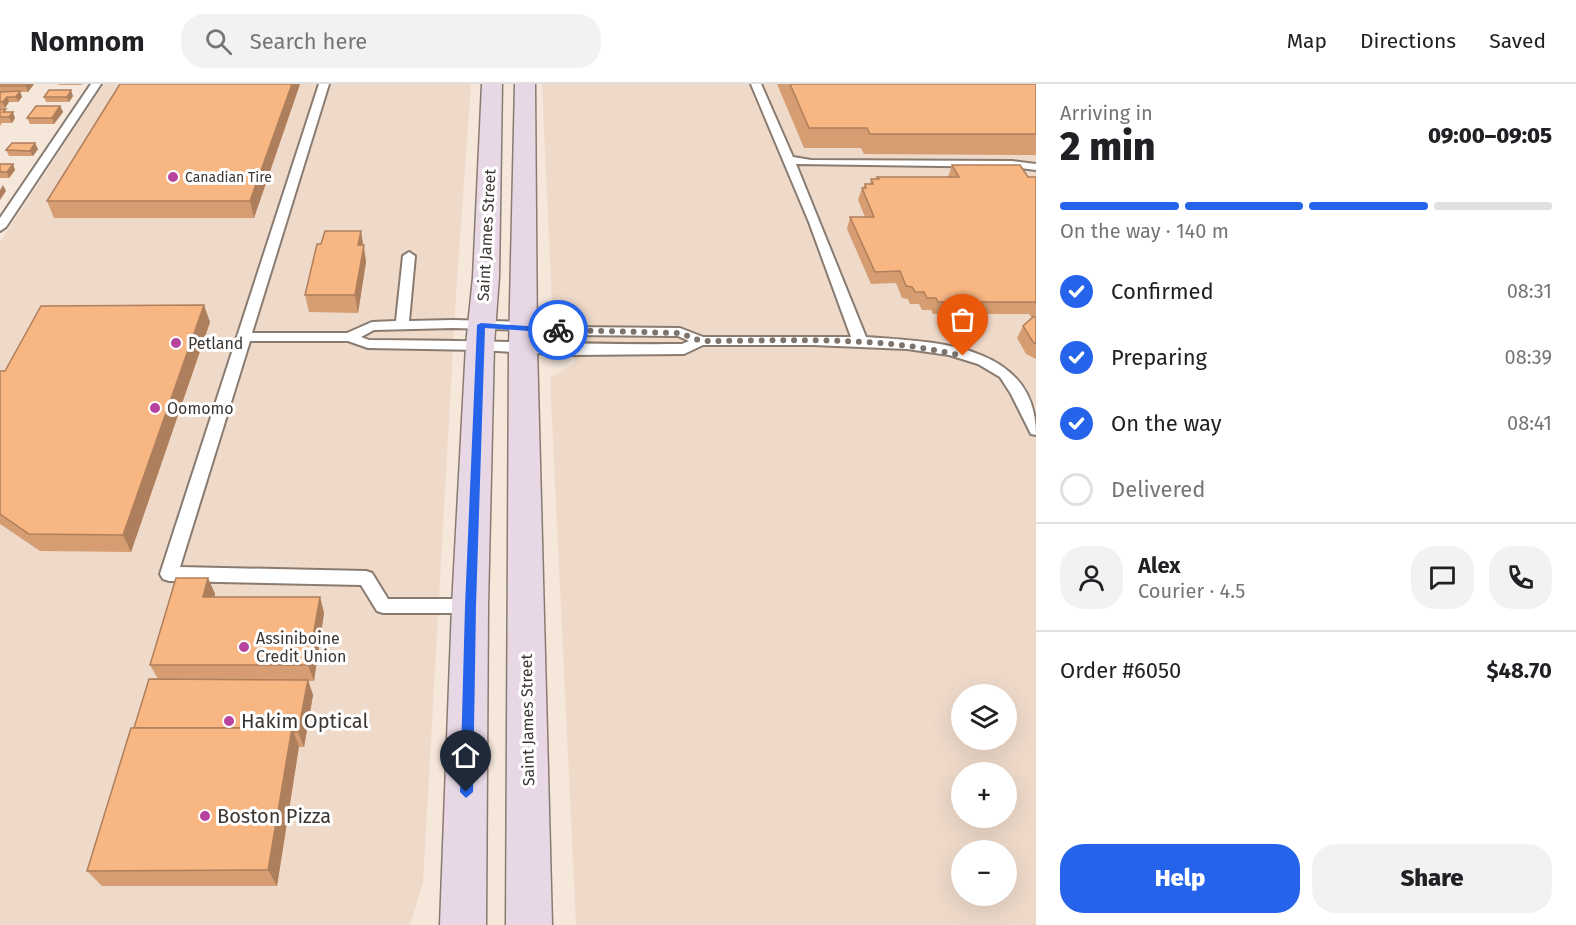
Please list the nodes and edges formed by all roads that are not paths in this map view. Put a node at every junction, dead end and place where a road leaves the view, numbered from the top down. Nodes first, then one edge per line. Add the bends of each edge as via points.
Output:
1 (96, 84) edge
2 (324, 84) edge
3 (492, 84) edge
4 (525, 84) edge
5 (756, 84) edge
6 (788, 160) junction
7 (1036, 167) edge
8 (0, 227) edge
9 (409, 256) dead end
10 (402, 325) junction
11 (480, 335) junction
12 (524, 336) junction
13 (244, 337) junction
14 (349, 337) junction
15 (701, 341) junction
16 (860, 341) junction
17 (1036, 430) edge
18 (470, 606) junction
19 (465, 882) junction
20 (453, 925) edge
21 (463, 925) edge
22 (529, 925) edge

1 - 8 lane
2 - 13 lane
3 - 11 main road, Saint James Street via 486,277
4 - 12 main road, Saint James Street
5 - 6 lane
6 - 7 lane
6 - 16 lane
9 - 10 lane
10 - 11 lane
10 - 14 lane via 372,326
11 - 12 lane
11 - 12 lane
11 - 14 lane via 368,344
11 - 18 main road, Saint James Street
12 - 15 lane via 568,331 680,333
12 - 15 lane via 571,350 684,349
12 - 22 main road, Saint James Street
13 - 14 lane
13 - 18 lane via 169,574 366,578 383,606
15 - 16 lane
16 - 17 lane via 918,346 989,364 1005,375
18 - 19 main road, Saint James Street
19 - 20 main road
19 - 21 main road, Saint James Street

